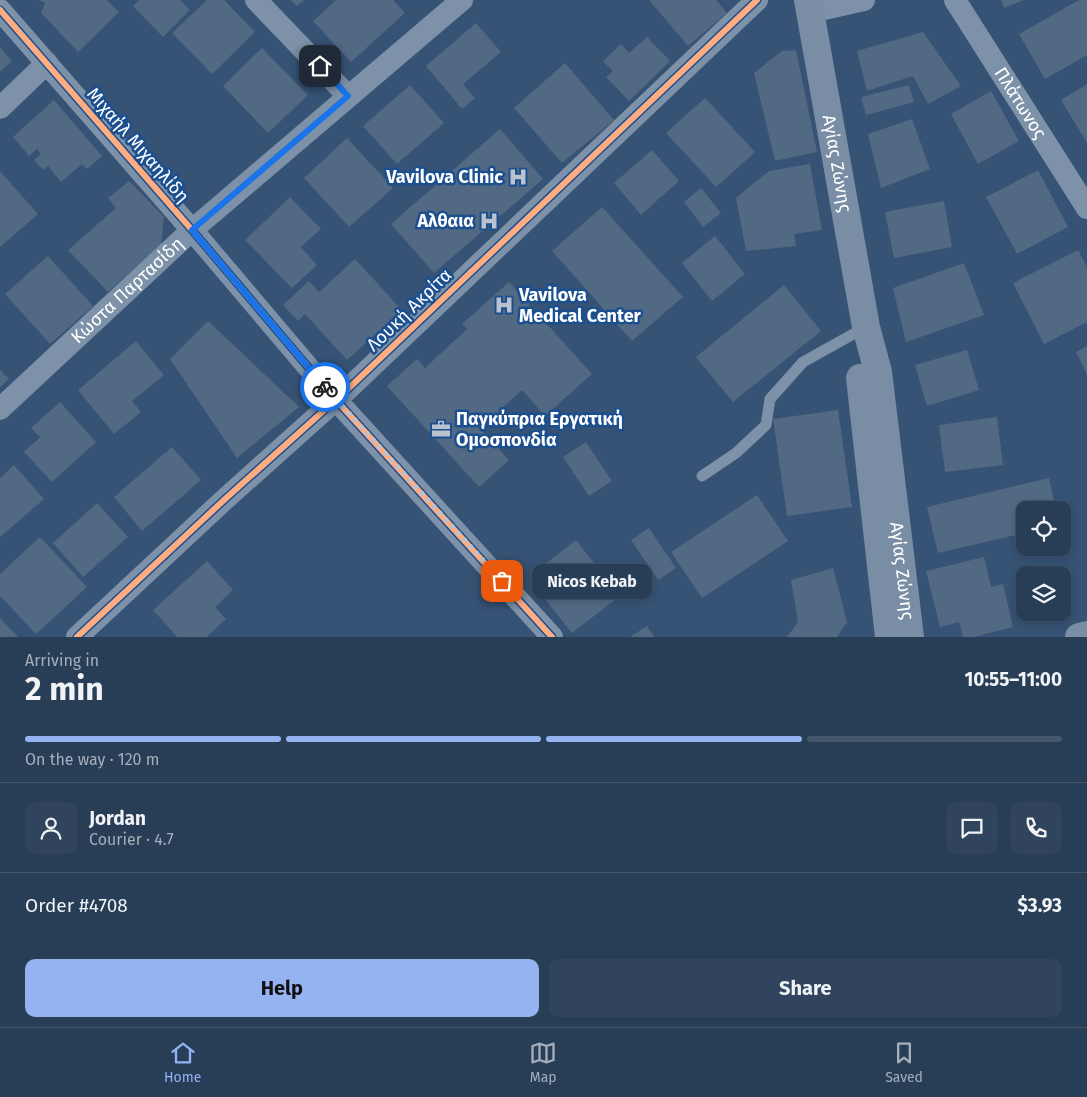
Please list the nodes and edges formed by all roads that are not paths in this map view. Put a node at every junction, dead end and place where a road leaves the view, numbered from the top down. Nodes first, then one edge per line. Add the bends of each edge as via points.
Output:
1 (256, 0) edge
2 (462, 0) edge
3 (757, 0) edge
4 (864, 0) edge
5 (955, 0) edge
6 (810, 6) edge
7 (0, 10) edge
8 (48, 63) junction
9 (348, 96) junction
10 (0, 108) edge
11 (1087, 208) edge
12 (192, 230) junction
13 (866, 327) junction
14 (336, 400) junction
15 (0, 409) edge
16 (702, 476) dead end
17 (1087, 635) edge
18 (77, 637) edge
19 (552, 637) edge
20 (889, 637) edge
21 (910, 637) edge
22 (1079, 637) edge

1 - 9 street
2 - 9 street, Κώστα Παρτασίδη
3 - 14 street, Λουκή Ακρίτα
4 - 6 street
5 - 11 street, Πλάτωνος
6 - 13 main road, Αγίας Ζώνης
7 - 8 street, Μιχαήλ Μιχαηλίδη
8 - 10 street
8 - 12 street, Μιχαήλ Μιχαηλίδη
9 - 12 street, Κώστα Παρτασίδη
12 - 14 street, Μιχαήλ Μιχαηλίδη
12 - 15 street, Κώστα Παρτασίδη
13 - 16 lane via 804,362 770,399 766,425 736,453
13 - 20 main road, Αγίας Ζώνης via 860,378
13 - 21 main road, Αγίας Ζώνης via 878,372
14 - 18 street, Λουκή Ακρίτα
14 - 19 street, Μιχαήλ Μιχαηλίδη
17 - 22 main road

